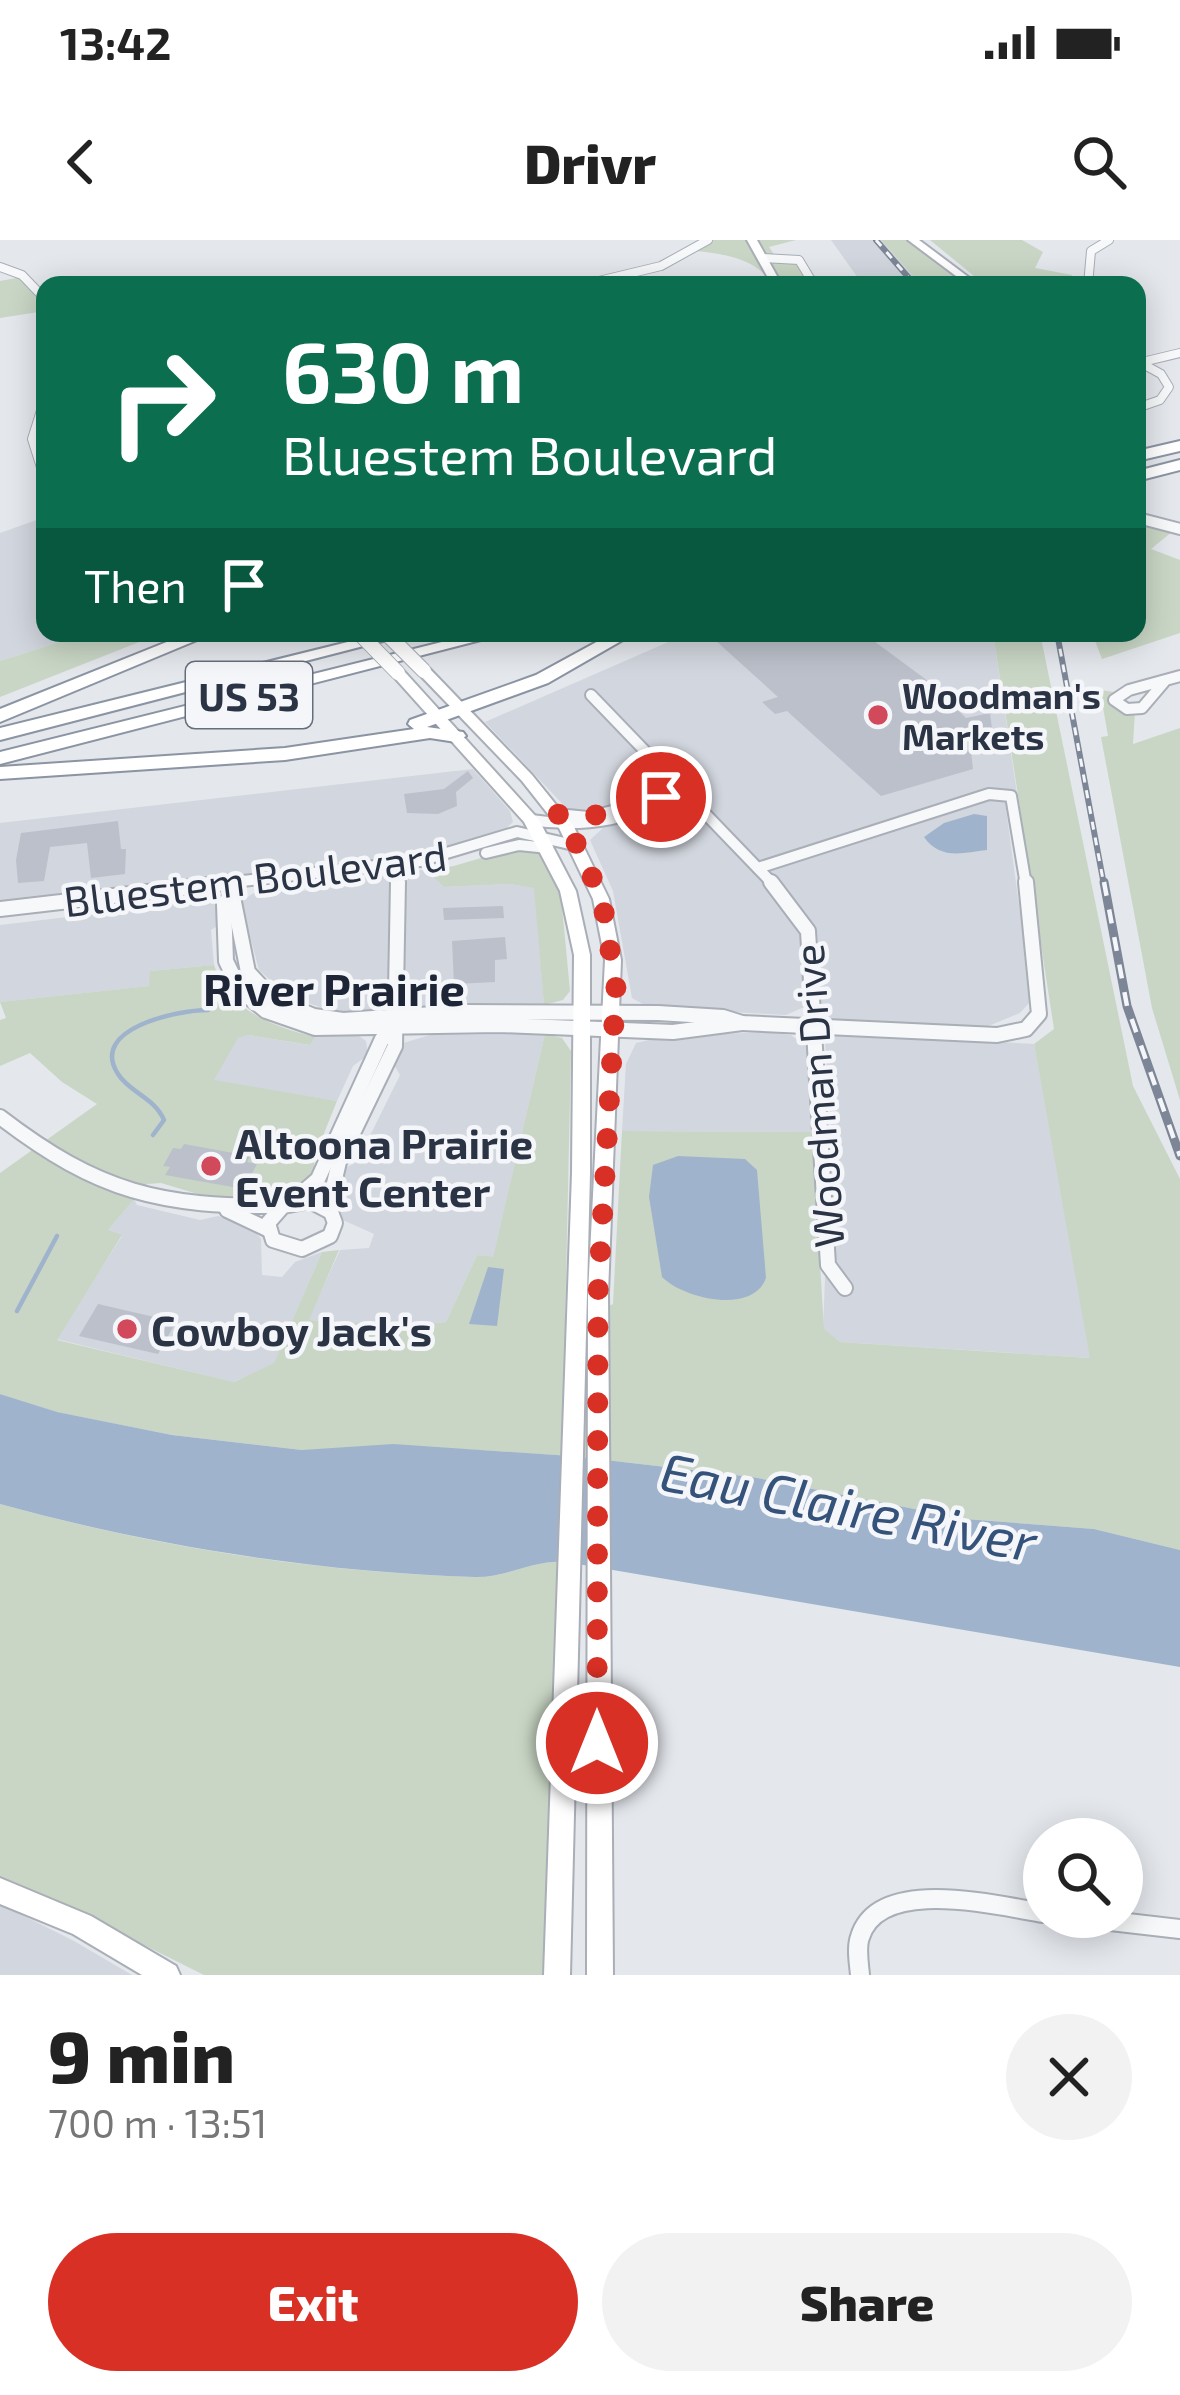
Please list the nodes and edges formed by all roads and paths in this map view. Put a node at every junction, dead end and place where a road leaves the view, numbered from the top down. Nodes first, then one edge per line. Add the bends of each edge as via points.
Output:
1 (708, 240) edge
2 (752, 240) edge
3 (913, 240) edge
4 (1109, 240) edge
5 (763, 258) junction
6 (0, 268) edge
7 (619, 276) edge
8 (772, 276) edge
9 (809, 276) edge
10 (965, 276) edge
11 (1088, 276) edge
12 (36, 289) edge
13 (1180, 352) edge
14 (1146, 361) edge
15 (1146, 366) edge
16 (1146, 405) edge
17 (36, 421) edge
18 (1180, 446) edge
19 (1146, 454) edge
20 (1180, 465) edge
21 (36, 466) edge
22 (1146, 474) edge
23 (1146, 521) edge
24 (1180, 530) edge
25 (183, 642) edge
26 (368, 642) edge
27 (369, 642) edge
28 (395, 642) edge
29 (463, 642) edge
30 (610, 642) edge
31 (1180, 676) edge
32 (1165, 681) dead end
33 (591, 695) dead end
34 (461, 710) junction
35 (0, 716) edge
36 (440, 717) junction
37 (0, 734) edge
38 (456, 736) junction
39 (364, 741) junction
40 (0, 758) edge
41 (0, 773) edge
42 (685, 794) junction
43 (561, 821) junction
44 (540, 834) junction
45 (578, 846) junction
46 (397, 868) junction
47 (758, 868) junction
48 (231, 889) junction
49 (0, 913) edge
50 (583, 1019) junction
51 (614, 1020) junction
52 (394, 1026) junction
53 (814, 1026) junction
54 (0, 1117) edge
55 (286, 1205) junction
56 (217, 1207) junction
57 (328, 1208) junction
58 (267, 1229) junction
59 (845, 1288) dead end
60 (588, 1292) junction
61 (0, 1891) edge
62 (1023, 1911) edge
63 (1143, 1925) edge
64 (1180, 1929) edge
65 (559, 1967) edge
66 (167, 1975) edge
67 (600, 1975) edge
68 (860, 1975) edge

1 - 7 street via 661,266
2 - 5 main road
3 - 10 main road
4 - 11 street via 1090,251
5 - 8 main road
5 - 9 street via 800,260
6 - 12 street
13 - 14 street
15 - 16 street via 1168,387
17 - 21 street
18 - 19 highway
20 - 22 highway
23 - 24 street
25 - 35 highway
26 - 36 main road, bridge
27 - 37 highway, US 53
28 - 34 main road, bridge
29 - 40 highway, US 53
30 - 34 highway
31 - 32 street
33 - 42 street, Woodman Drive
34 - 36 highway
34 - 43 main road
36 - 38 main road
36 - 39 highway
38 - 39 highway via 434,731
38 - 44 main road
39 - 41 highway
42 - 43 street, Bluestem Boulevard via 592,826
42 - 47 street, Woodman Drive
43 - 44 street, Bluestem Boulevard
43 - 45 main road
44 - 45 street, Bluestem Boulevard
44 - 46 street, Bluestem Boulevard via 460,862
44 - 50 main road via 574,914
45 - 51 main road via 609,931
46 - 48 street, Bluestem Boulevard
46 - 52 street
47 - 53 street, Woodman Drive via 808,931
47 - 53 street via 989,794 1011,796 1040,1006 1033,1025 998,1035
48 - 49 street, Bluestem Boulevard
48 - 52 street via 243,962 274,1000 328,1018
50 - 51 street
50 - 52 street
50 - 60 main road
51 - 53 street
51 - 60 main road
52 - 55 street via 315,1184
52 - 57 street via 393,1052 339,1162
53 - 59 street, Woodman Drive via 828,1265
54 - 56 street via 50,1153 119,1185
55 - 56 street
55 - 57 street
55 - 58 street
56 - 58 street
57 - 58 street via 334,1229 316,1246 287,1249
60 - 65 main road
60 - 67 main road
61 - 66 main road via 118,1943
62 - 68 street via 889,1902 858,1933
63 - 64 street

